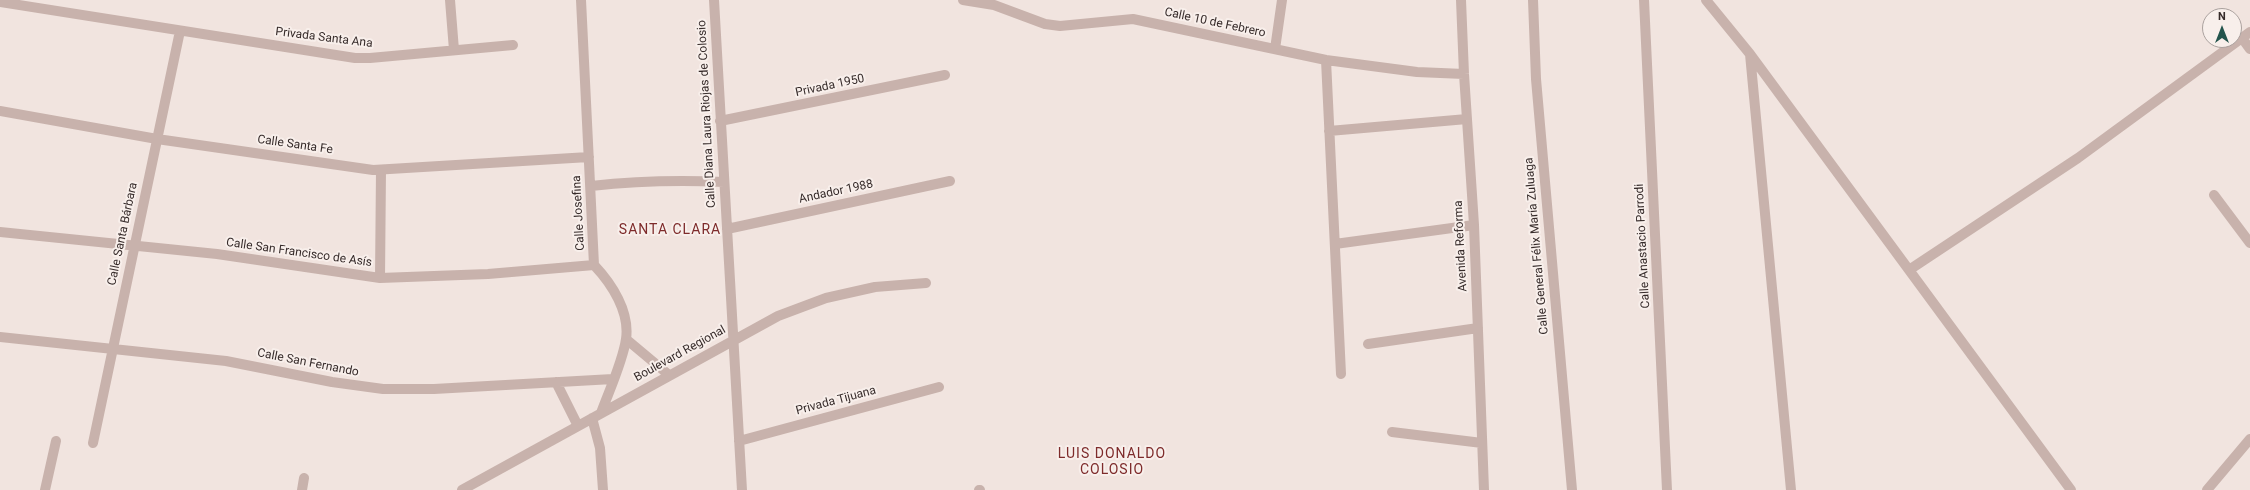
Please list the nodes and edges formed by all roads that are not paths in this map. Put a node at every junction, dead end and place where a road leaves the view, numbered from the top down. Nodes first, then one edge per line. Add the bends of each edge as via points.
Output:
1 (450, 0) edge
2 (581, 0) edge
3 (714, 0) edge
4 (963, 0) edge
5 (1282, 0) edge
6 (1461, 0) edge
7 (1533, 0) edge
8 (1644, 0) edge
9 (1706, 0) edge
10 (0, 2) edge
11 (180, 31) junction
12 (2246, 35) edge
13 (513, 45) dead end
14 (1275, 49) junction
15 (2250, 49) edge
16 (454, 50) junction
17 (1750, 54) junction
18 (1326, 60) junction
19 (1464, 74) junction
20 (945, 75) dead end
21 (0, 111) edge
22 (1467, 119) junction
23 (720, 121) junction
24 (1329, 131) junction
25 (157, 138) junction
26 (589, 157) junction
27 (381, 170) junction
28 (950, 181) dead end
29 (724, 182) junction
30 (591, 186) junction
31 (2214, 195) dead end
32 (1474, 225) junction
33 (727, 229) junction
34 (0, 232) edge
35 (2250, 243) edge
36 (134, 244) junction
37 (1335, 244) junction
38 (594, 265) junction
39 (1909, 270) junction
40 (380, 278) junction
41 (926, 283) dead end
42 (1478, 328) junction
43 (0, 337) edge
44 (626, 339) junction
45 (734, 339) junction
46 (1368, 344) dead end
47 (113, 348) junction
48 (1341, 374) dead end
49 (669, 375) junction
50 (613, 379) junction
51 (556, 382) junction
52 (939, 387) dead end
53 (602, 413) junction
54 (592, 418) junction
55 (578, 426) junction
56 (1392, 432) dead end
57 (2250, 439) edge
58 (739, 440) junction
59 (56, 441) dead end
60 (93, 443) dead end
61 (1482, 443) junction
62 (304, 478) dead end
63 (45, 490) edge
64 (302, 490) edge
65 (462, 490) edge
66 (603, 490) edge
67 (742, 490) edge
68 (1484, 490) edge
69 (1572, 490) edge
70 (1667, 490) edge
71 (1791, 490) edge
72 (2070, 490) edge
73 (2208, 490) edge

1 - 16 street
2 - 26 street, Calle Josefina
3 - 23 street, Calle Diana Laura Riojas de Colosio
4 - 14 street, Calle 10 de Febrero via 994,6 1045,24 1060,26 1132,19
5 - 14 street
6 - 19 street, Avenida Reforma
7 - 69 street, Calle General Félix María Zuluaga via 1536,79
8 - 70 street, Calle Anastacio Parrodi
9 - 17 street
10 - 11 street, Privada Santa Ana
11 - 16 street, Privada Santa Ana via 355,58
11 - 25 street, Calle Santa Bárbara
12 - 15 street
12 - 39 street via 2078,158
13 - 16 street, Privada Santa Ana
14 - 18 street, Calle 10 de Febrero
17 - 39 street
17 - 71 street
18 - 19 street, Calle 10 de Febrero via 1417,72
18 - 24 street
19 - 22 street, Avenida Reforma
20 - 23 street, Privada 1950
21 - 25 street, Calle Santa Fe
22 - 24 street
22 - 32 street, Avenida Reforma
23 - 29 street, Calle Diana Laura Riojas de Colosio
24 - 37 street
25 - 27 street, Calle Santa Fe
25 - 36 street, Calle Santa Bárbara
26 - 27 street, Calle Santa Fe
26 - 30 street, Calle Josefina
27 - 40 street
28 - 33 street, Andador 1988
29 - 30 street via 634,181
29 - 33 street, Calle Diana Laura Riojas de Colosio
30 - 38 street, Calle Josefina
31 - 35 street
32 - 37 street
32 - 42 street, Avenida Reforma
33 - 45 street, Calle Diana Laura Riojas de Colosio
34 - 36 street, Calle San Francisco de Asís
36 - 40 street, Calle San Francisco de Asís
36 - 47 street, Calle Santa Bárbara
37 - 48 street
38 - 40 street, Calle San Francisco de Asís via 488,274
38 - 44 street, Calle Josefina via 608,281 618,299
39 - 72 street
41 - 45 street, Boulevard Regional via 875,287 826,298 778,316
42 - 46 street
42 - 61 street, Avenida Reforma
43 - 47 street, Calle San Fernando
44 - 49 street
44 - 50 street, Calle Josefina
45 - 49 street, Boulevard Regional
45 - 58 street, Calle Diana Laura Riojas de Colosio
47 - 51 street, Calle San Fernando via 226,361 332,382 383,389 434,389
47 - 60 street, Calle Santa Bárbara
49 - 53 street, Boulevard Regional
50 - 51 street, Calle San Fernando
50 - 53 street, Calle Josefina
51 - 55 street
52 - 58 street, Privada Tijuana
53 - 54 street, Boulevard Regional
54 - 55 street, Boulevard Regional
54 - 66 street via 600,448
55 - 65 street, Boulevard Regional
56 - 61 street
57 - 73 street
58 - 67 street, Calle Diana Laura Riojas de Colosio
59 - 63 street
61 - 68 street, Avenida Reforma
62 - 64 street

